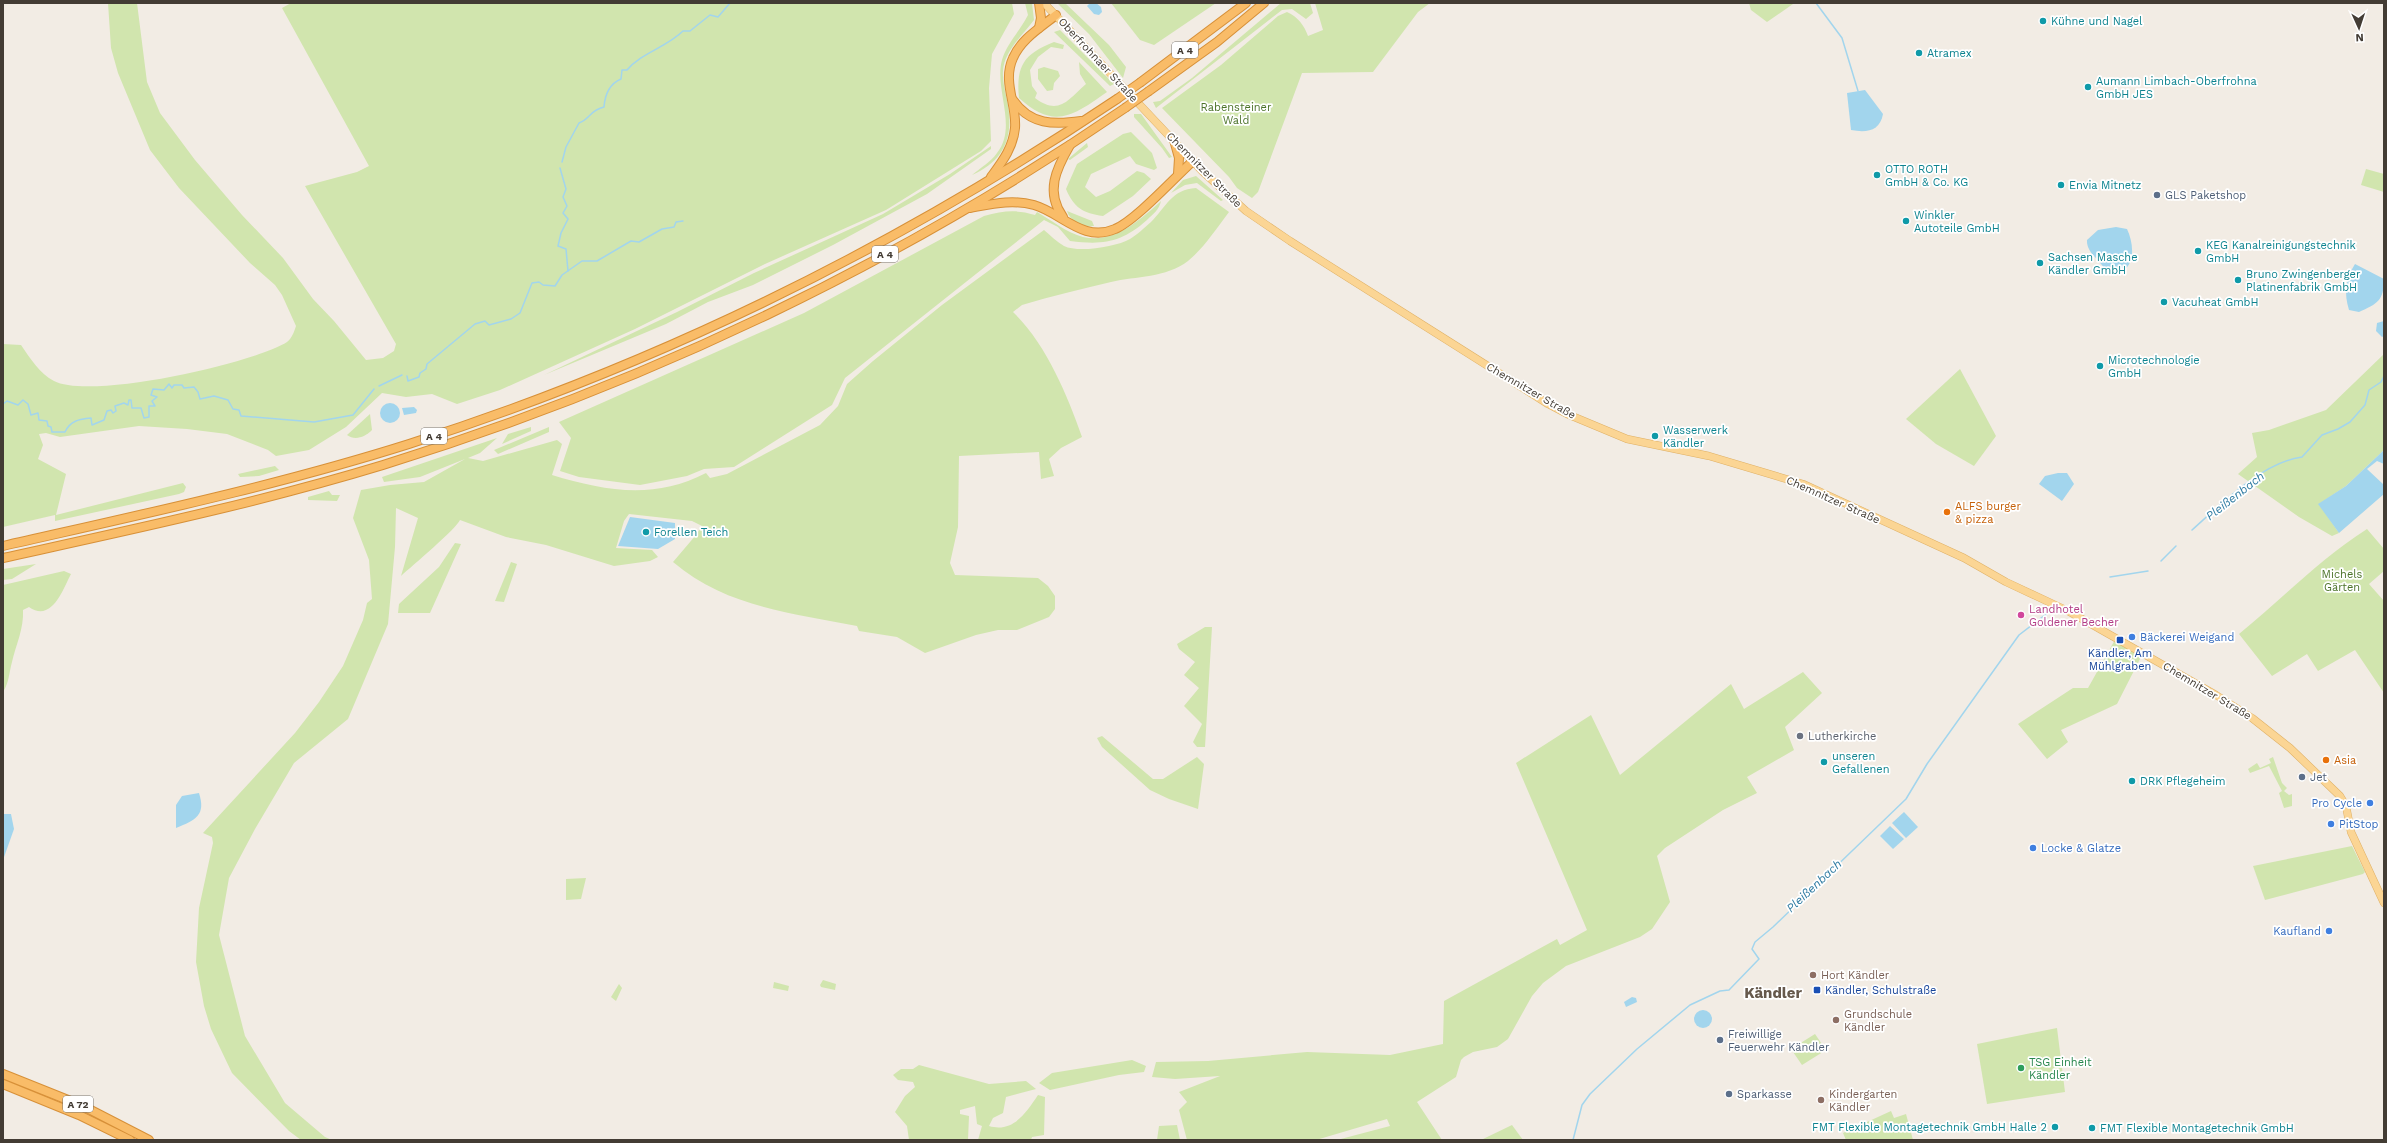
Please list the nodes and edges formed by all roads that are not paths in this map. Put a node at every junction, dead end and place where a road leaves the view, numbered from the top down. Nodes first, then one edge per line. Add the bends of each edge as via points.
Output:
1 (1039, 3) edge
2 (1044, 3) edge
3 (1246, 3) edge
4 (1264, 3) edge
5 (1056, 15) junction
6 (1039, 28) junction
7 (1011, 95) junction
8 (1152, 117) joint
9 (1085, 120) junction
10 (1174, 140) junction
11 (1070, 145) junction
12 (1193, 161) junction
13 (1178, 174) junction
14 (988, 181) junction
15 (964, 210) junction
16 (1064, 220) junction
17 (3, 546) edge
18 (3, 558) edge
19 (2384, 903) edge
20 (3, 1074) edge
21 (3, 1084) edge
22 (130, 1140) edge
23 (149, 1140) edge

1 - 6 highway via 1042,18
2 - 5 main road, Oberfrohnaer Straße
3 - 9 highway, A 4, bridge via 1141,82
4 - 11 highway, A 4, bridge via 1217,42
5 - 6 highway
5 - 8 main road, Oberfrohnaer Straße
6 - 7 highway via 1022,44 1012,59 1008,76
7 - 9 highway via 1022,110 1042,122 1058,124
7 - 14 highway via 1015,117 1013,140 1005,158
8 - 10 main road, Chemnitzer Straße
9 - 14 highway, A 4
10 - 12 main road, Chemnitzer Straße
10 - 13 highway via 1179,158
11 - 15 highway, A 4
11 - 16 highway via 1056,170 1053,185 1056,205
12 - 13 highway
12 - 19 main road, Chemnitzer Straße via 1237,204 1265,225 1567,414 1627,439 1709,456 1803,484 1964,558 2012,585 2068,611 2216,695 2252,718 2340,796 2346,806 2351,832
13 - 16 highway via 1116,229 1088,232
14 - 17 highway, A 4 via 849,260 742,313 613,370 516,407 406,445 252,489
15 - 16 highway via 1001,202 1018,202 1042,208
15 - 18 highway, A 4 via 882,256 751,322 620,380 545,409 451,443 333,479 226,507
20 - 23 highway, A 72 via 83,1106
21 - 22 highway, A 72 via 79,1115

